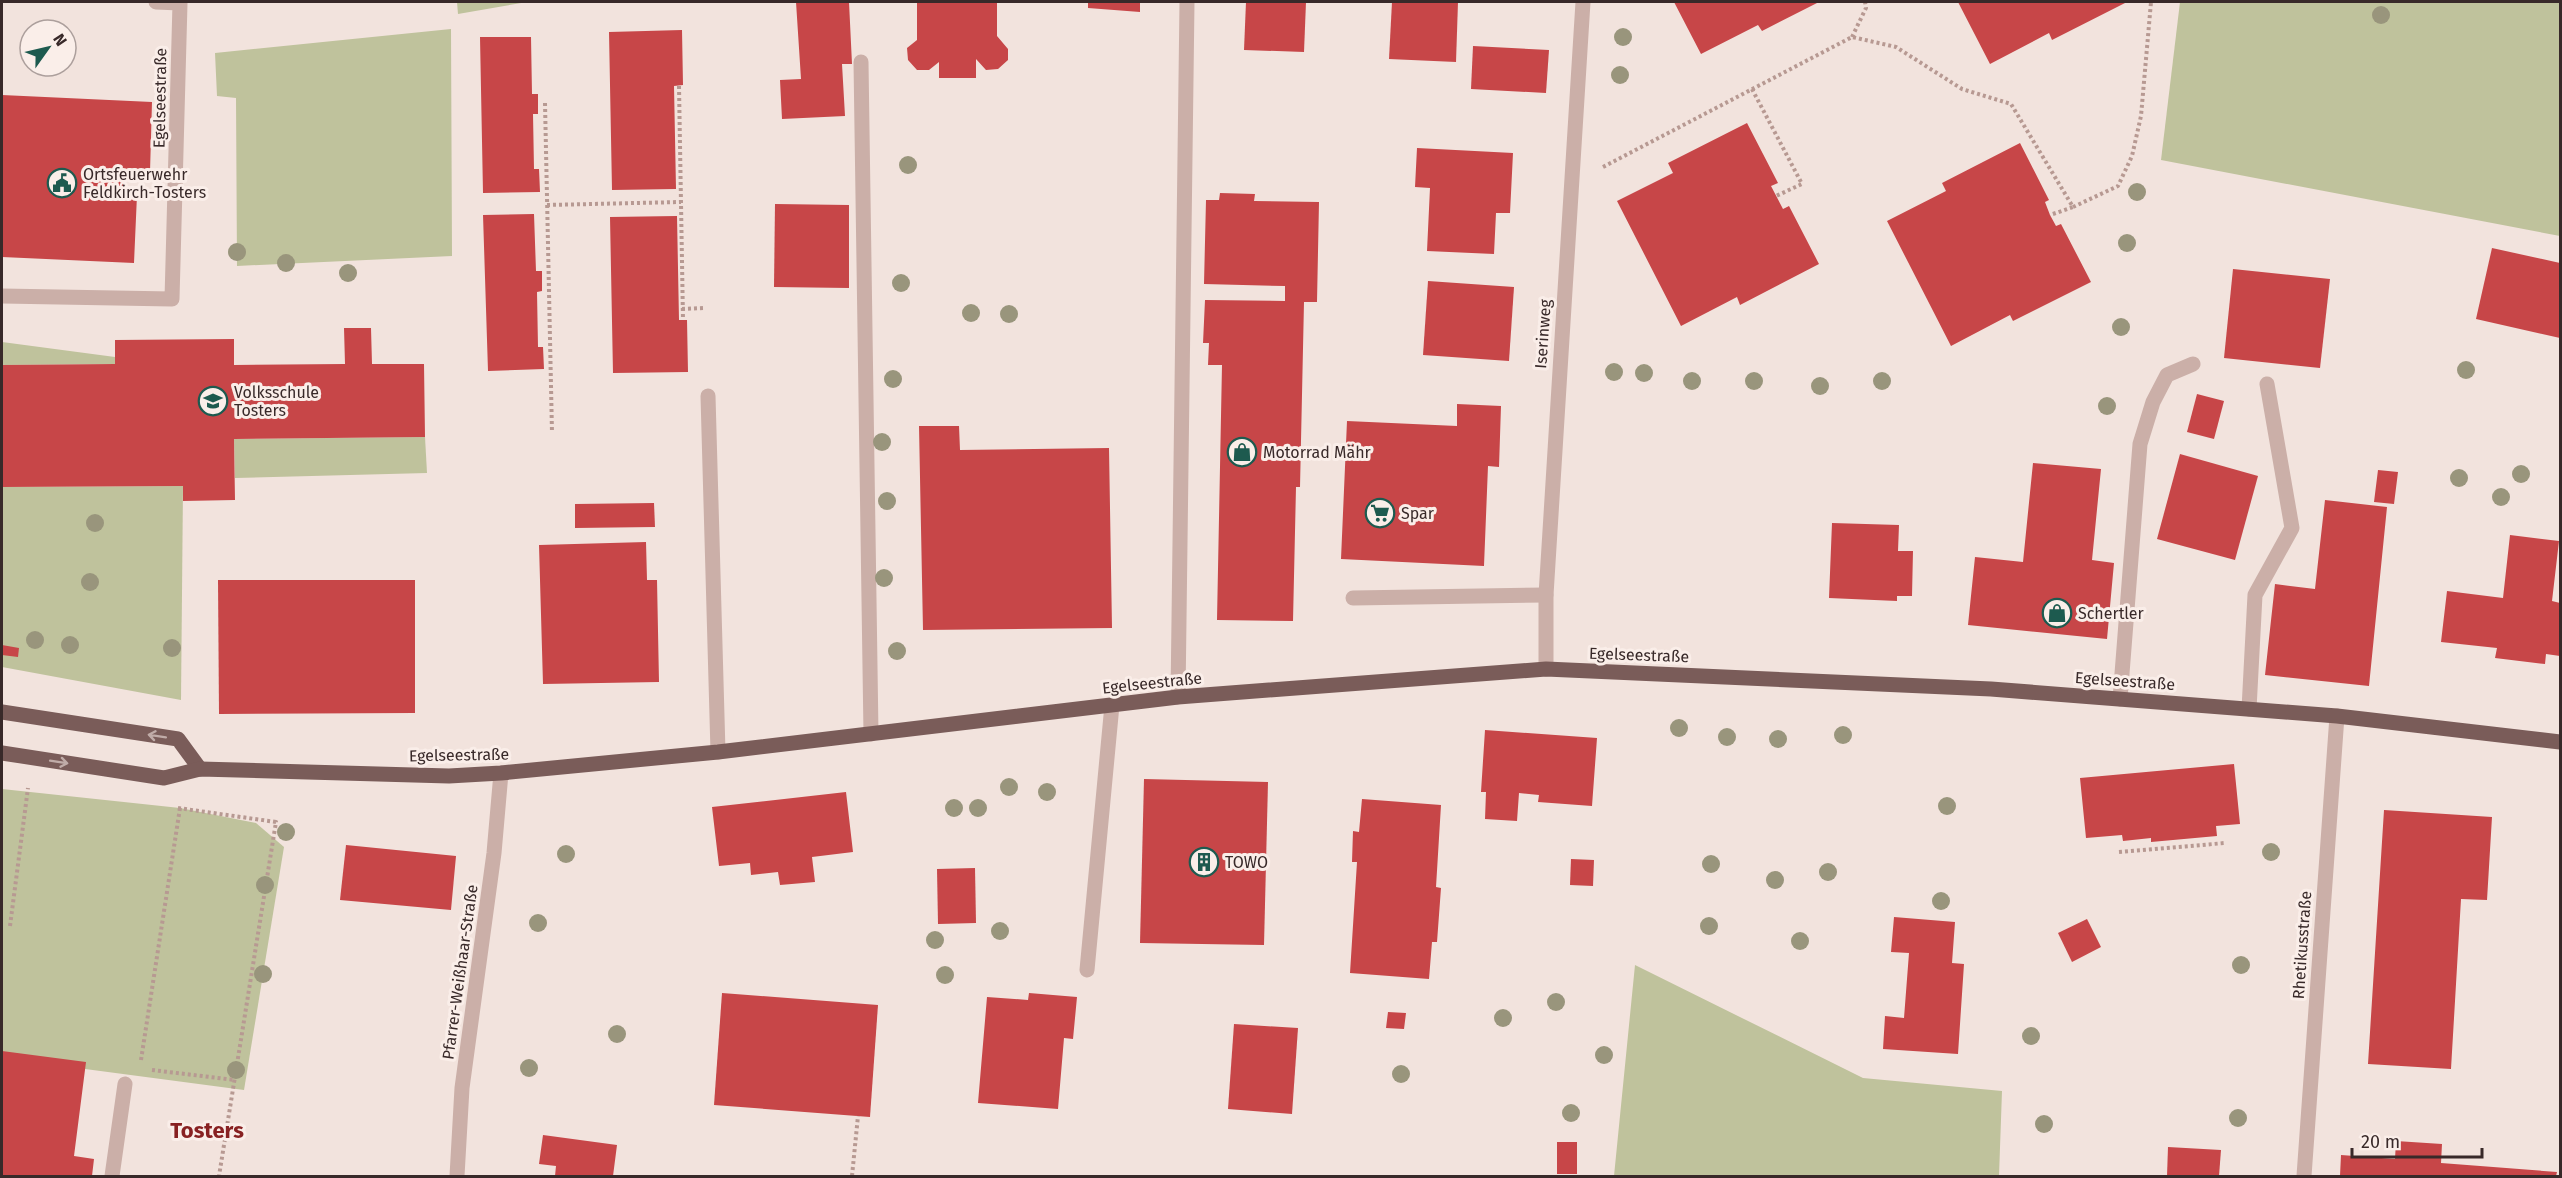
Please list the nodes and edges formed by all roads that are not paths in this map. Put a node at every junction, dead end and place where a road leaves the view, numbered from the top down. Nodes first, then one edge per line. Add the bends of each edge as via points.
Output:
1 (156, 2) edge
2 (1187, 2) edge
3 (1583, 2) edge
4 (861, 62) dead end
5 (2, 296) edge
6 (2193, 364) dead end
7 (2266, 384) dead end
8 (708, 396) dead end
9 (1546, 595) junction
10 (1353, 598) dead end
11 (1546, 669) junction
12 (1178, 697) junction
13 (2120, 699) junction
14 (1112, 705) junction
15 (2249, 709) junction
16 (2, 712) edge
17 (2337, 716) junction
18 (872, 734) junction
19 (2560, 742) edge
20 (718, 752) junction
21 (2, 753) edge
22 (200, 769) junction
23 (501, 773) junction
24 (1088, 970) dead end
25 (125, 1084) road end
26 (112, 1176) edge
27 (457, 1176) edge
28 (2304, 1176) edge

1 - 5 street, Egelseestraße via 180,3 172,299
2 - 12 street
3 - 9 street, Iserinweg
4 - 18 street
6 - 13 street via 2167,375 2153,402 2140,444
7 - 15 street via 2292,528 2255,595
8 - 20 street
9 - 10 street
9 - 11 street, Iserinweg
11 - 12 main road, Egelseestraße
11 - 13 main road, Egelseestraße via 1944,686
12 - 14 main road, Egelseestraße
13 - 15 main road, Egelseestraße
14 - 18 main road, Egelseestraße
14 - 24 street
15 - 17 main road, Egelseestraße
22 -> 16 main road via 178,739
17 - 19 main road, Egelseestraße
17 - 28 street, Rhetikusstraße
18 - 20 main road, Egelseestraße
20 - 23 main road, Egelseestraße
21 -> 22 main road, Egelseestraße via 164,778
22 - 23 main road, Egelseestraße via 449,776
23 - 27 street, Pfarrer-Weißhaar-Straße via 462,1088
25 - 26 street

